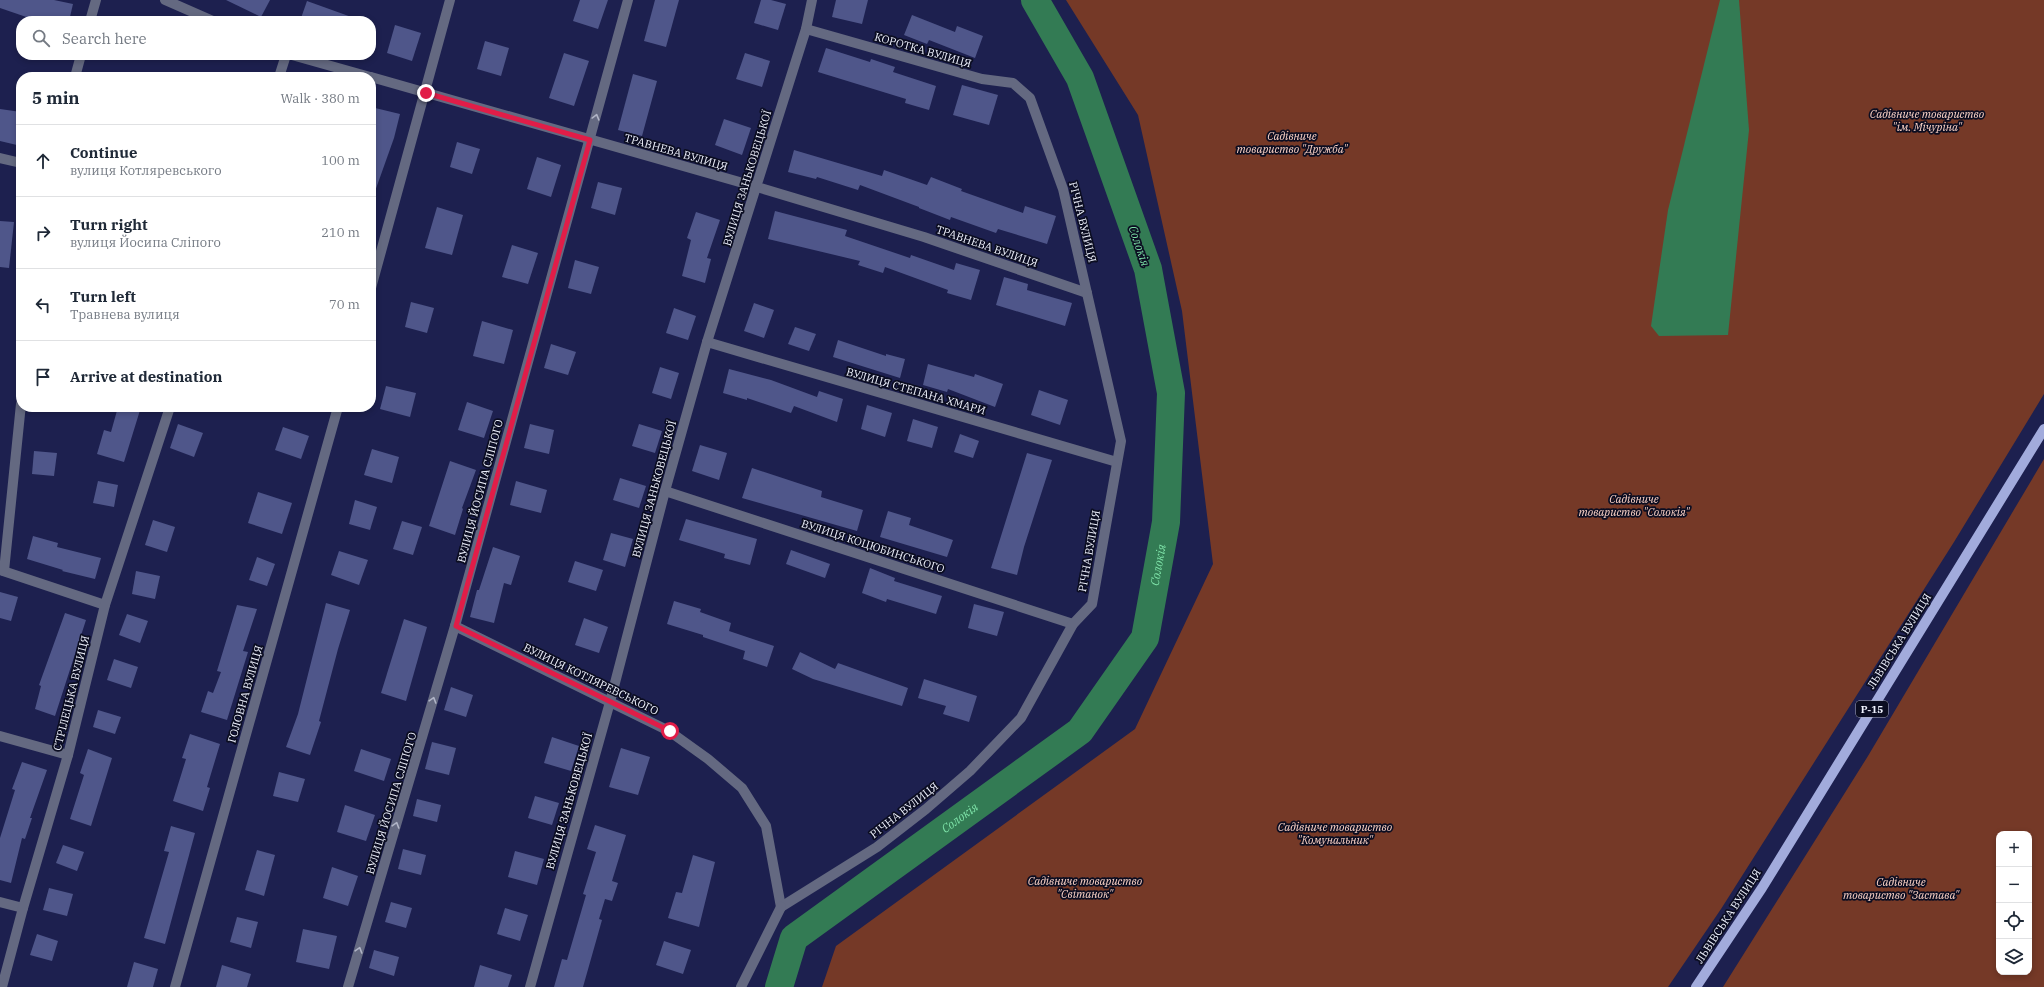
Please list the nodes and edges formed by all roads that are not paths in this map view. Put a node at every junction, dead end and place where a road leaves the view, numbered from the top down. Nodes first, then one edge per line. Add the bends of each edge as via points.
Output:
1 (96, 0) edge
2 (164, 0) edge
3 (450, 0) edge
4 (628, 0) edge
5 (812, 0) edge
6 (91, 16) edge
7 (201, 16) edge
8 (806, 29) junction
9 (79, 60) edge
10 (284, 60) edge
11 (310, 60) edge
12 (76, 72) edge
13 (281, 72) edge
14 (353, 72) edge
15 (376, 78) edge
16 (426, 93) junction
17 (1030, 98) joint
18 (590, 140) junction
19 (0, 158) edge
20 (16, 163) edge
21 (757, 187) junction
22 (376, 270) edge
23 (1087, 292) junction
24 (707, 342) junction
25 (20, 412) edge
26 (168, 412) edge
27 (337, 412) edge
28 (2044, 429) edge
29 (1117, 462) junction
30 (665, 491) junction
31 (2, 571) edge
32 (105, 605) junction
33 (1073, 624) junction
34 (456, 626) junction
35 (610, 702) junction
36 (0, 736) edge
37 (68, 755) junction
38 (0, 902) edge
39 (781, 907) junction
40 (23, 908) junction
41 (2, 987) edge
42 (175, 987) edge
43 (348, 987) edge
44 (530, 987) edge
45 (742, 987) edge
46 (1696, 987) edge

1 - 6 street
2 - 7 street
3 - 16 street
18 -> 4 street, ВУЛИЦЯ ЙОСИПА СЛІПОГО
5 - 8 street, ВУЛИЦЯ ЗАНЬКОВЕЦЬКОЇ
8 - 17 street, КОРОТКА ВУЛИЦЯ via 982,79 1013,83
8 - 21 street, ВУЛИЦЯ ЗАНЬКОВЕЦЬКОЇ
9 - 12 street
10 - 13 street
11 - 14 street, ТРАВНЕВА ВУЛИЦЯ
15 - 16 street, ТРАВНЕВА ВУЛИЦЯ
16 - 18 street, ТРАВНЕВА ВУЛИЦЯ
16 - 22 street
17 - 23 street, РІЧНА ВУЛИЦЯ via 1063,189
18 - 21 street, ТРАВНЕВА ВУЛИЦЯ
18 - 34 street, ВУЛИЦЯ ЙОСИПА СЛІПОГО
19 - 20 street
21 - 23 street, ТРАВНЕВА ВУЛИЦЯ via 924,237
21 - 24 street, ВУЛИЦЯ ЗАНЬКОВЕЦЬКОЇ
23 - 29 street, РІЧНА ВУЛИЦЯ via 1121,442
24 - 29 street, ВУЛИЦЯ СТЕПАНА ХМАРИ
24 - 30 street, ВУЛИЦЯ ЗАНЬКОВЕЦЬКОЇ
25 - 31 street
26 - 32 street, СТРІЛЕЦЬКА ВУЛИЦЯ
27 - 42 street, ГОЛОВНА ВУЛИЦЯ
28 - 46 main road, ЛЬВІВСЬКА ВУЛИЦЯ / Р-15 via 1762,888
29 - 33 street, РІЧНА ВУЛИЦЯ via 1092,604
30 - 33 street, ВУЛИЦЯ КОЦЮБИНСЬКОГО
30 - 35 street, ВУЛИЦЯ ЗАНЬКОВЕЦЬКОЇ
31 - 32 street
32 - 37 street, СТРІЛЕЦЬКА ВУЛИЦЯ
33 - 39 street, РІЧНА ВУЛИЦЯ via 1021,718 970,771 877,847
34 - 35 street, ВУЛИЦЯ КОТЛЯРЕВСЬКОГО
43 -> 34 street, ВУЛИЦЯ ЙОСИПА СЛІПОГО
35 - 39 street, ВУЛИЦЯ КОТЛЯРЕВСЬКОГО via 670,731 742,788 766,826
35 - 44 street, ВУЛИЦЯ ЗАНЬКОВЕЦЬКОЇ
36 - 37 street
37 - 40 street, СТРІЛЕЦЬКА ВУЛИЦЯ
38 - 40 street
39 - 45 street
40 - 41 street, СТРІЛЕЦЬКА ВУЛИЦЯ

